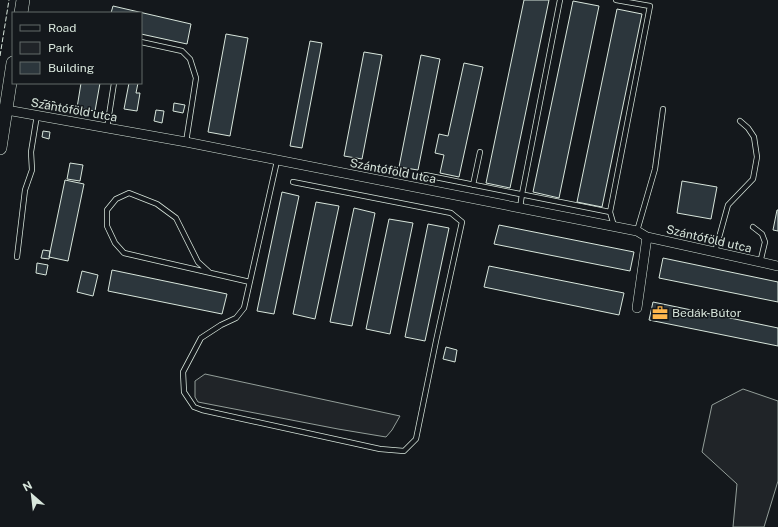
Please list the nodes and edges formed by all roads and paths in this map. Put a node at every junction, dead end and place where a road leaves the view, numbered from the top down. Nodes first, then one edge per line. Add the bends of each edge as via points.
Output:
1 (23, 0) edge
2 (560, 0) edge
3 (616, 0) edge
4 (21, 12) edge
5 (142, 42) edge
6 (12, 68) edge
7 (114, 84) edge
8 (3, 109) edge
9 (663, 109) dead end
10 (37, 115) junction
11 (740, 121) dead end
12 (107, 128) junction
13 (186, 142) junction
14 (0, 148) edge
15 (480, 152) dead end
16 (277, 160) junction
17 (425, 175) dead end
18 (293, 182) dead end
19 (473, 185) junction
20 (522, 194) junction
21 (520, 208) junction
22 (610, 212) junction
23 (614, 226) junction
24 (753, 227) dead end
25 (637, 231) junction
26 (648, 237) junction
27 (715, 252) junction
28 (17, 257) dead end
29 (760, 262) junction
30 (778, 266) edge
31 (209, 272) junction
32 (250, 282) junction
33 (638, 308) dead end

1 - 4 main road
2 - 20 lane
3 - 22 lane via 650,6
5 - 13 lane via 182,51 190,59 196,78
6 - 8 main road
7 - 12 lane
8 - 10 street, Szántóföld utca
8 - 14 main road
9 - 25 lane via 655,169
10 - 12 street, Szántóföld utca
10 - 28 lane via 31,152 32,170 26,190
11 - 27 lane via 754,137 757,157 753,179 728,205
12 - 13 street, Szántóföld utca
13 - 16 street, Szántóföld utca
15 - 19 lane
16 - 21 street, Szántóföld utca
16 - 32 lane
17 - 19 lane
18 - 32 lane via 452,213 462,222 416,439 404,451 194,407 184,392 183,372 201,338 236,318 244,308
19 - 20 lane
20 - 21 lane
20 - 22 lane
21 - 23 street, Szántóföld utca
22 - 23 lane
23 - 25 street, Szántóföld utca
24 - 29 lane via 762,234 765,242
25 - 26 street, Szántóföld utca
26 - 27 street, Szántóföld utca
26 - 33 street
27 - 29 street, Szántóföld utca
29 - 30 street, Szántóföld utca
31 - 31 lane via 124,253 115,243 107,226 108,210 116,199 129,193 158,204 176,218 198,262
31 - 32 lane

